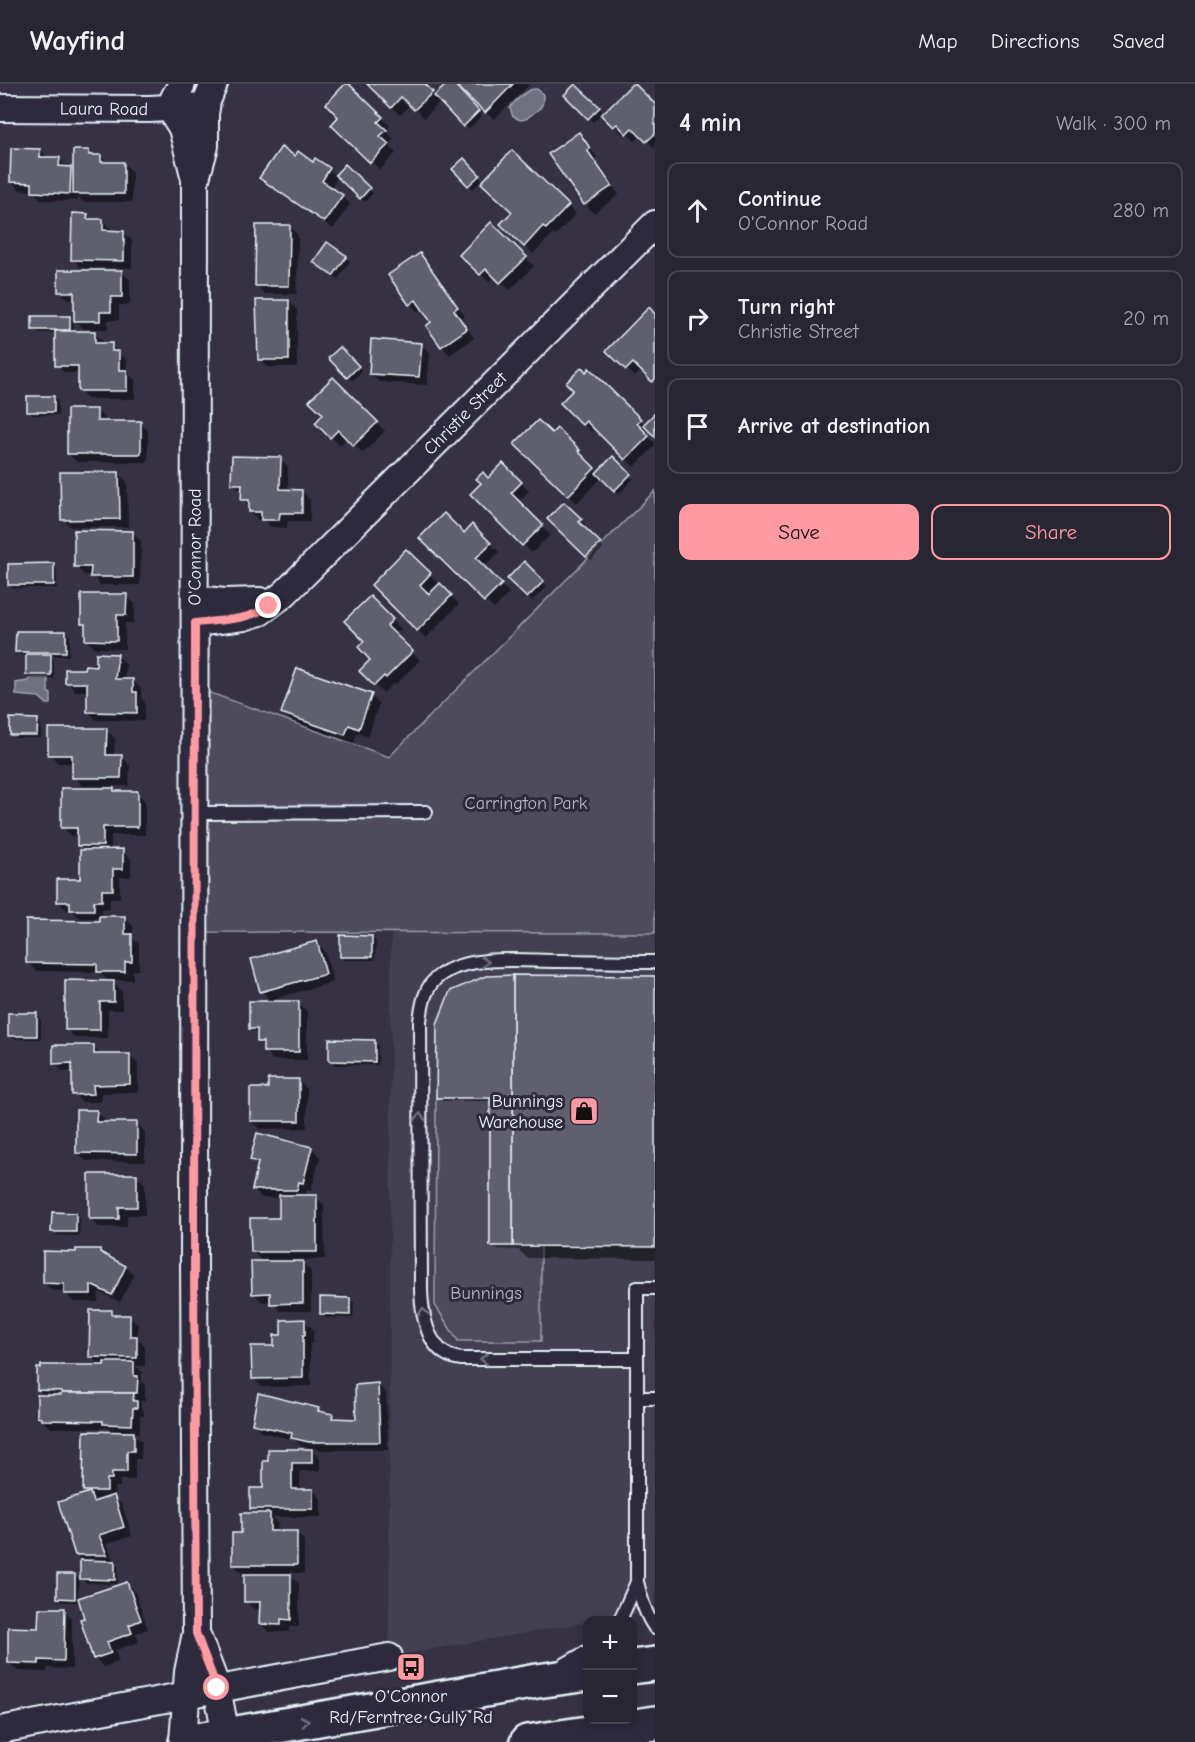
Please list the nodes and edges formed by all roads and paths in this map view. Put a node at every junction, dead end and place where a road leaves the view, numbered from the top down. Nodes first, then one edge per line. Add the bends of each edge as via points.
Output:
1 (182, 84) edge
2 (210, 95) edge
3 (0, 108) edge
4 (173, 108) junction
5 (195, 182) junction
6 (655, 224) edge
7 (195, 611) junction
8 (426, 812) dead end
9 (196, 813) junction
10 (655, 962) edge
11 (655, 1288) edge
12 (637, 1359) junction
13 (637, 1398) junction
14 (655, 1398) edge
15 (637, 1581) junction
16 (622, 1616) edge
17 (655, 1628) edge
18 (196, 1633) junction
19 (583, 1654) edge
20 (389, 1657) dead end
21 (655, 1664) edge
22 (637, 1666) edge
23 (583, 1675) edge
24 (537, 1681) junction
25 (217, 1688) junction
26 (186, 1694) junction
27 (655, 1722) edge
28 (0, 1730) edge
29 (225, 1739) edge
30 (185, 1742) edge
31 (527, 1742) edge

1 - 4 street
2 - 4 street, Laura Road
2 - 5 street, O'Connor Road via 205,114 205,146
3 - 4 street, Laura Road
4 - 5 street, O'Connor Road
5 - 7 street, O'Connor Road
6 - 7 street, Christie Street via 284,594 260,612 244,617
7 - 9 street, O'Connor Road
8 - 9 lane
9 - 18 street, O'Connor Road
12 -> 10 lane via 453,1358 436,1346 425,1324 421,1290 420,1021 431,984 456,967 490,961
11 - 12 lane via 637,1288
12 - 13 lane
13 - 14 lane
13 - 15 lane
15 - 16 lane
15 - 17 lane
18 - 25 street, O'Connor Road
18 - 26 street, O'Connor Road
19 - 24 lane
20 - 25 street
21 - 22 main road
23 - 24 main road
29 -> 24 main road
25 - 26 street
25 - 29 street, O'Connor Road
26 - 28 street
26 - 30 street, O'Connor Road
27 - 31 main road
29 - 30 main road

